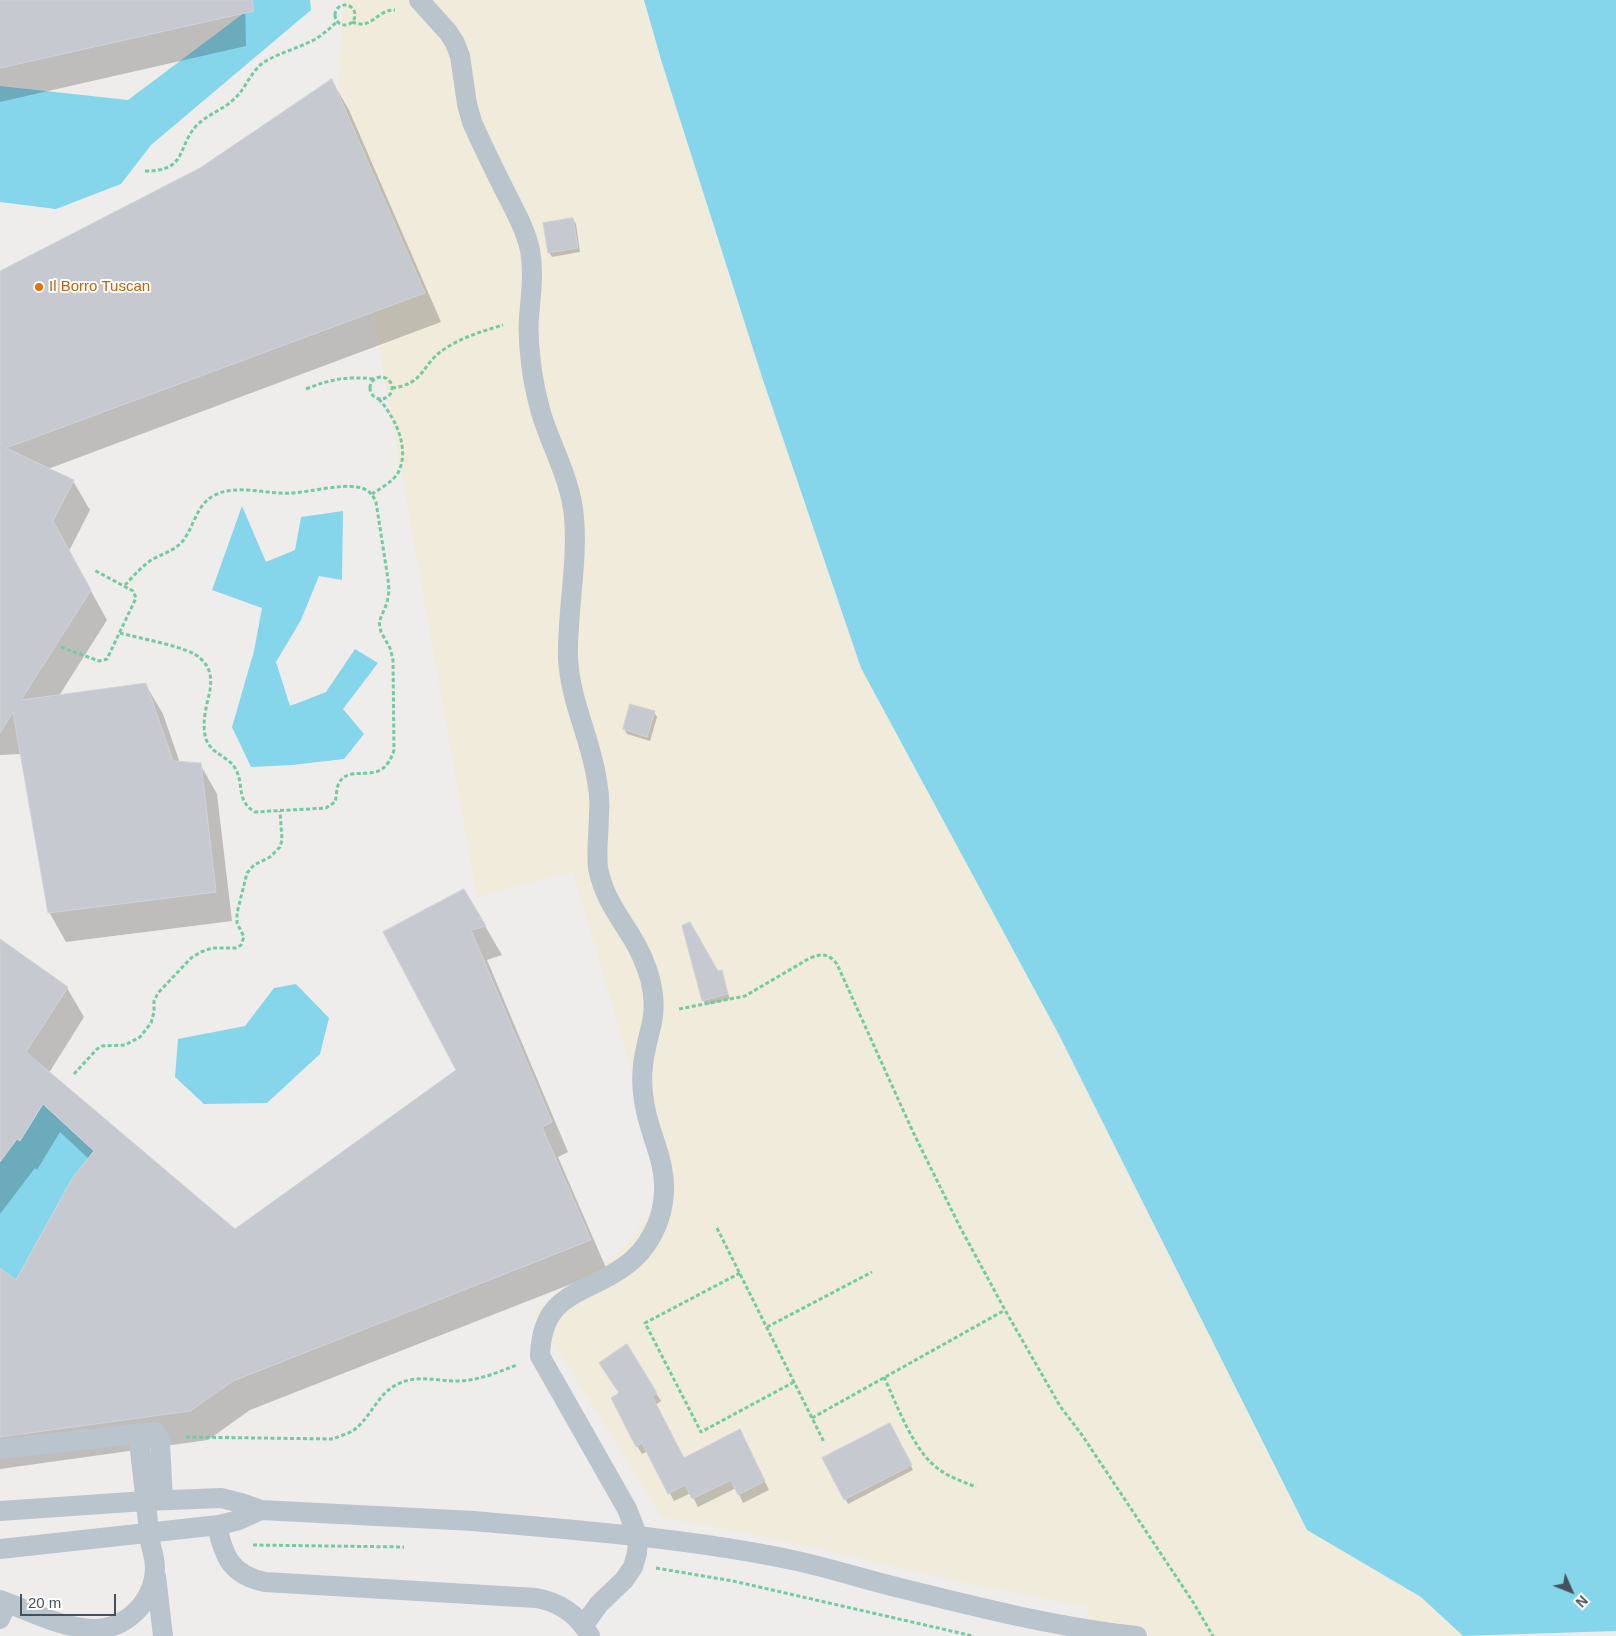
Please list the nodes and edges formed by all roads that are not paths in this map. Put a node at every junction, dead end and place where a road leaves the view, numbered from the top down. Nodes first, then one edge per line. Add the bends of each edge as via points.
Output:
1 (419, 0) edge
2 (138, 1433) junction
3 (0, 1449) edge
4 (154, 1501) junction
5 (0, 1510) edge
6 (261, 1510) junction
7 (149, 1532) junction
8 (219, 1535) junction
9 (0, 1550) edge
10 (155, 1568) junction
11 (2, 1607) edge
12 (60, 1630) edge
13 (587, 1631) edge
14 (164, 1636) edge
15 (1137, 1636) edge

1 - 13 lane via 455,43 472,122 523,228 530,250 529,340 535,388 542,416 564,468 574,517 568,661 573,693 597,782 600,813 598,864 609,902 631,933 646,966 654,1014 644,1052 642,1076 649,1124 664,1178 662,1211 656,1229 646,1245 623,1268 574,1292 563,1301 545,1324 540,1340 540,1356 627,1509 638,1537 633,1567 599,1604
2 - 3 lane
2 - 4 lane
2 - 4 lane via 155,1432 160,1443
4 - 5 lane
4 - 6 lane via 221,1498
4 - 7 lane
6 - 8 lane via 239,1520
6 - 15 lane, bridge via 474,1521 644,1536 799,1562 990,1609
7 - 8 lane
7 - 9 lane
7 - 10 lane
8 - 13 lane via 227,1558 234,1567 253,1579 549,1600 572,1613
10 - 12 lane via 146,1600 122,1624 107,1628
10 - 14 lane
11 - 12 lane

